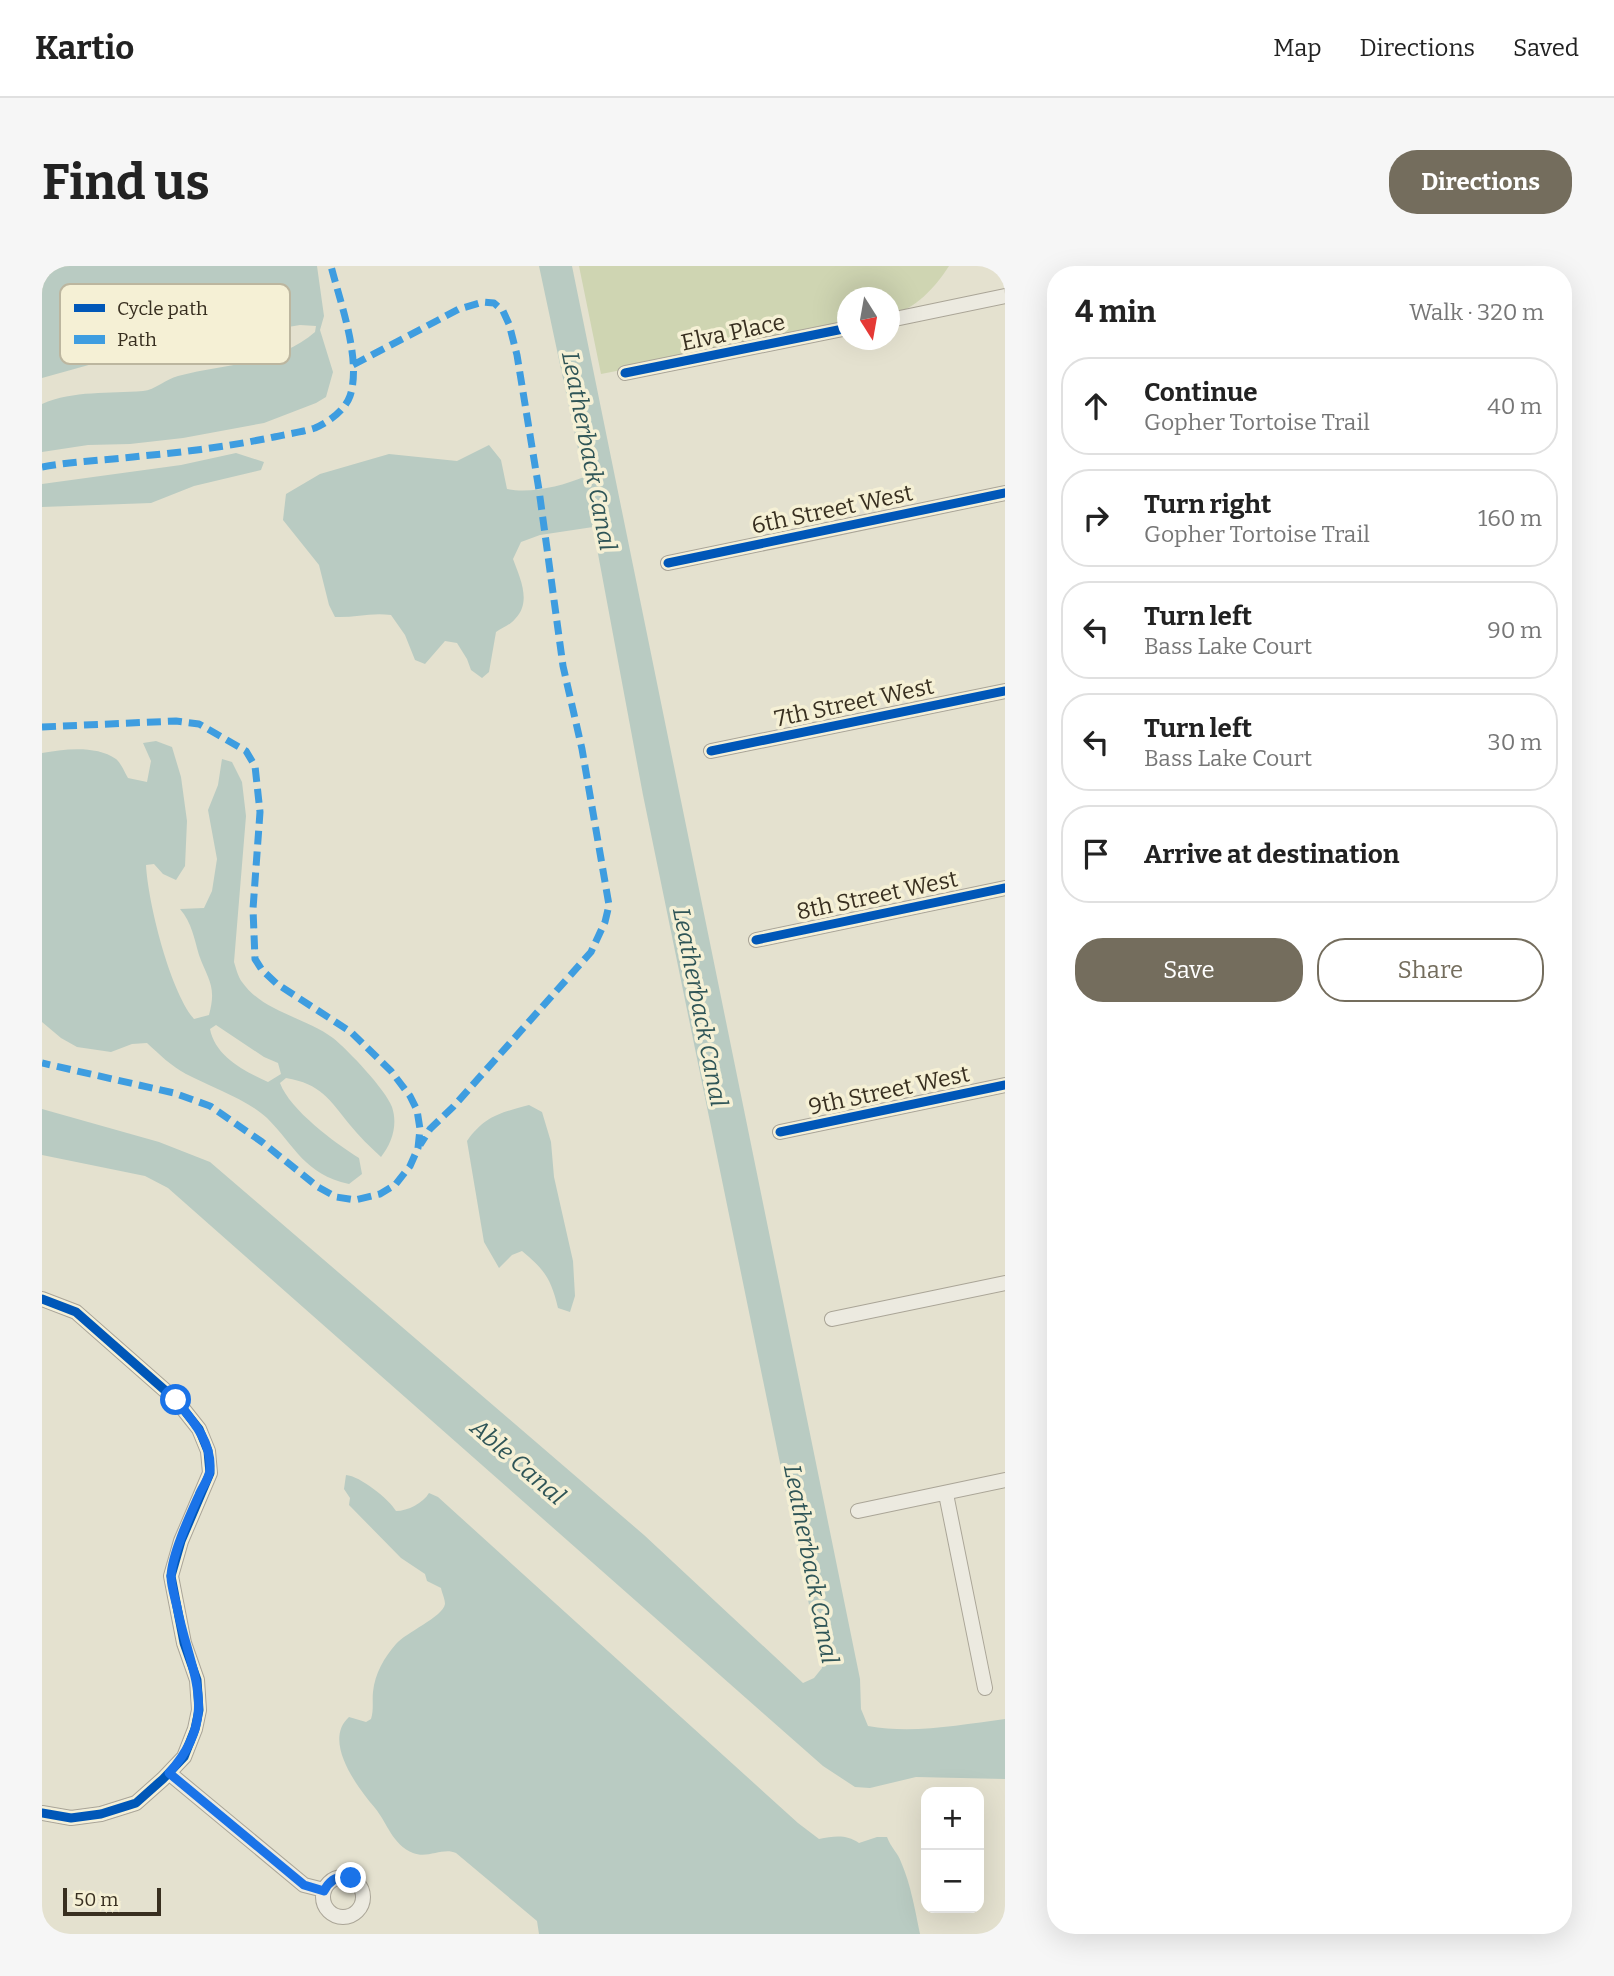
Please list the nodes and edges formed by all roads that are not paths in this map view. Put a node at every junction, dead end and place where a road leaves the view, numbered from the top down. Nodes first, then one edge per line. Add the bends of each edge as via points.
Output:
1 (1005, 296) edge
2 (900, 318) edge
3 (837, 330) edge
4 (625, 373) dead end
5 (1005, 493) edge
6 (668, 563) dead end
7 (1005, 691) edge
8 (711, 751) dead end
9 (1005, 888) edge
10 (756, 940) dead end
11 (1005, 1086) edge
12 (780, 1132) dead end
13 (1005, 1283) edge
14 (42, 1299) edge
15 (832, 1319) dead end
16 (1005, 1480) edge
17 (946, 1494) junction
18 (858, 1511) dead end
19 (985, 1688) dead end
20 (169, 1773) junction
21 (42, 1813) edge
22 (324, 1891) dead end

1 - 2 street
3 - 4 street, Elva Place
5 - 6 street, 6th Street West
7 - 8 street, 7th Street West
9 - 10 street, 8th Street West
11 - 12 street, 9th Street West
13 - 15 street
14 - 20 street via 76,1312 176,1400 199,1429 208,1451 210,1473 171,1576 184,1643 197,1680 199,1710 184,1757
16 - 17 street
17 - 18 street
17 - 19 street
20 - 21 street via 136,1802 101,1814 71,1818
20 - 22 street via 304,1885

